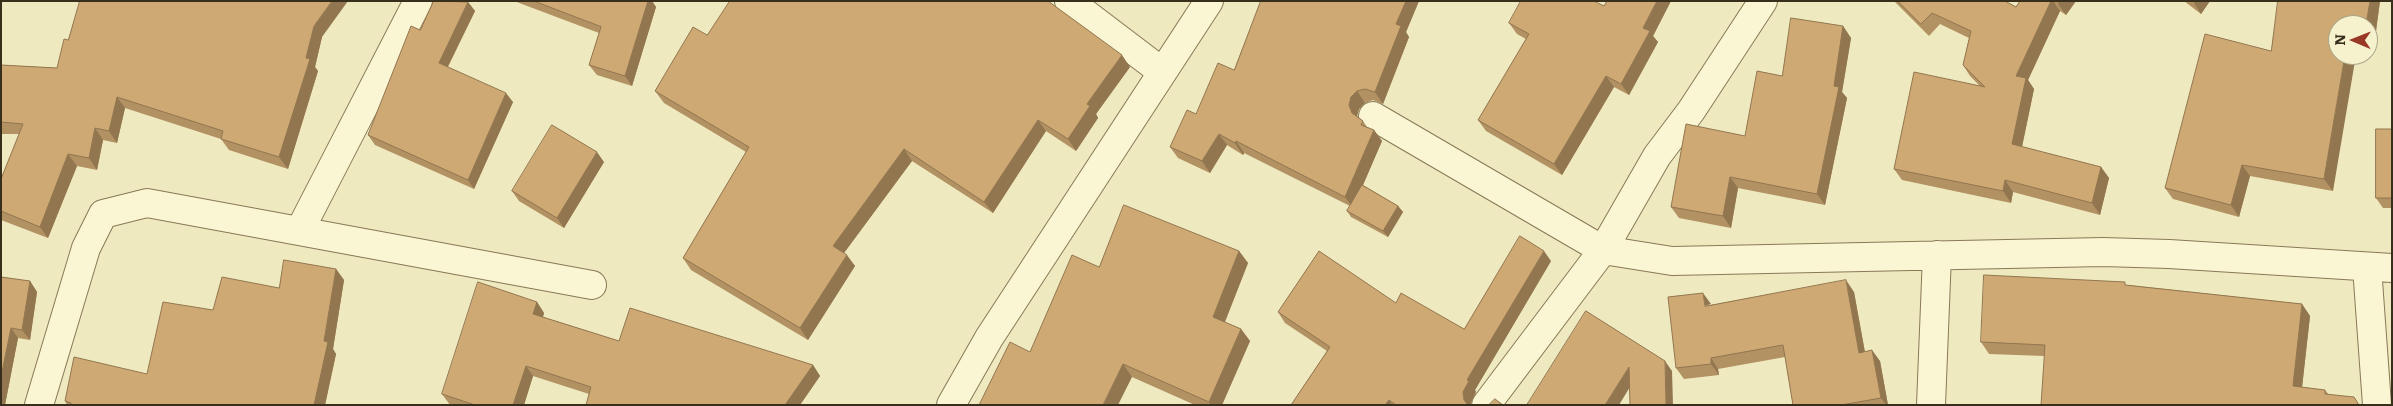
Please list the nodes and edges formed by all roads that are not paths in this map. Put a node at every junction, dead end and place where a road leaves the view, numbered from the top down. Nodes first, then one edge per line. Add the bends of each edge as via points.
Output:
1 (418, 1) edge
2 (1069, 1) edge
3 (1209, 1) edge
4 (1763, 1) edge
5 (1162, 71) junction
6 (1373, 116) dead end
7 (300, 230) junction
8 (1603, 250) junction
9 (1937, 255) junction
10 (2379, 267) edge
11 (592, 285) dead end
12 (39, 405) edge
13 (951, 405) edge
14 (1486, 405) edge
15 (1931, 405) edge
16 (2378, 405) edge

1 - 7 street
2 - 5 street
3 - 5 street
4 - 8 street via 1691,112 1657,156
5 - 13 street via 989,338
6 - 8 street
7 - 11 street
7 - 12 street via 147,203 103,214 86,248
8 - 9 street via 1672,260
8 - 14 street
9 - 10 street via 2103,252
9 - 15 street
10 - 16 street

